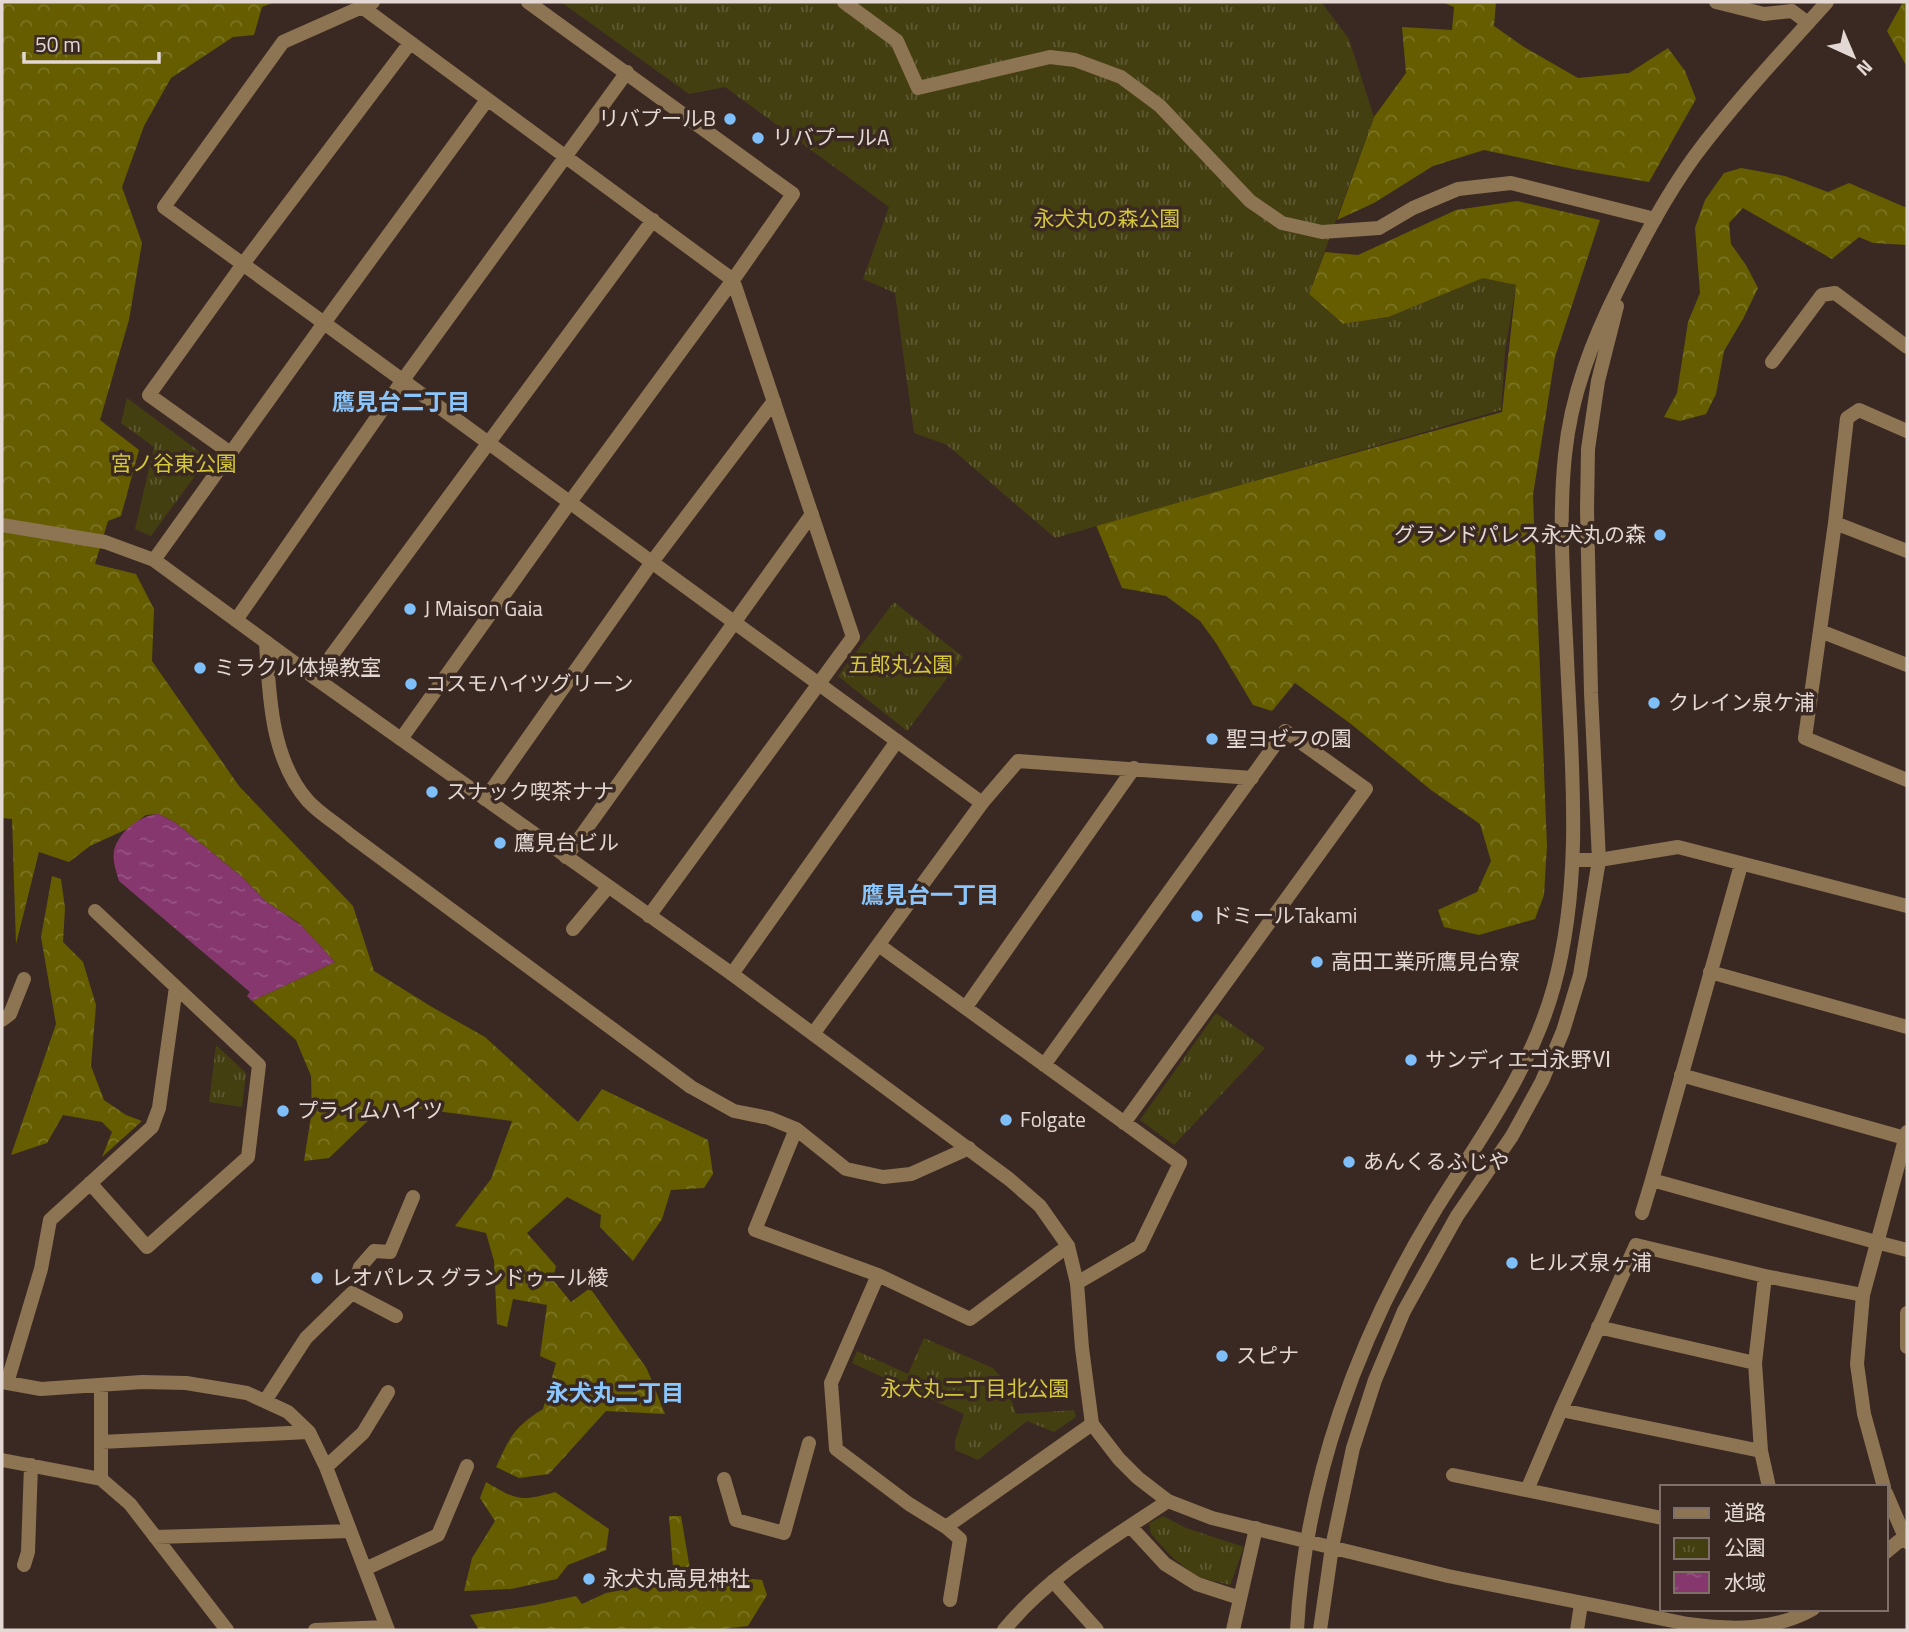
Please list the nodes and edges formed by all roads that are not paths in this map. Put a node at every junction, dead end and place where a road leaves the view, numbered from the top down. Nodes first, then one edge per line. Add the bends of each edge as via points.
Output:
1 (528, 2) edge
2 (844, 2) edge
3 (1716, 2) edge
4 (1827, 2) edge
5 (368, 4) edge
6 (1808, 23) junction
7 (410, 43) junction
8 (627, 72) junction
9 (487, 100) junction
10 (566, 158) junction
11 (1655, 219) junction
12 (653, 220) junction
13 (1634, 255) junction
14 (243, 264) junction
15 (733, 280) junction
16 (324, 323) junction
17 (1907, 347) edge
18 (1772, 362) dead end
19 (403, 380) junction
20 (774, 401) junction
21 (1907, 430) edge
22 (488, 443) junction
23 (229, 452) junction
24 (570, 502) junction
25 (812, 514) junction
26 (1835, 523) junction
27 (2, 525) edge
28 (1907, 551) edge
29 (154, 560) junction
30 (652, 562) junction
31 (236, 620) junction
32 (734, 621) junction
33 (1819, 631) junction
34 (265, 642) junction
35 (1907, 665) edge
36 (315, 678) junction
37 (818, 682) junction
38 (401, 739) junction
39 (897, 741) junction
40 (1134, 768) junction
41 (1252, 778) junction
42 (1907, 780) edge
43 (485, 799) junction
44 (982, 803) junction
45 (566, 857) junction
46 (1574, 860) junction
47 (1599, 860) junction
48 (1741, 864) junction
49 (608, 887) junction
50 (1907, 906) edge
51 (95, 911) dead end
52 (649, 916) junction
53 (573, 929) dead end
54 (880, 946) junction
55 (1710, 972) junction
56 (732, 974) junction
57 (24, 979) dead end
58 (176, 987) junction
59 (966, 1007) junction
60 (2, 1020) edge
61 (1907, 1027) edge
62 (813, 1034) junction
63 (1044, 1065) junction
64 (1681, 1075) junction
65 (1124, 1123) junction
66 (796, 1129) junction
67 (1906, 1135) edge
68 (969, 1148) junction
69 (1652, 1180) junction
70 (90, 1183) junction
71 (413, 1197) dead end
72 (1642, 1213) dead end
73 (1876, 1242) junction
74 (1068, 1246) junction
75 (1907, 1250) edge
76 (878, 1275) junction
77 (1765, 1276) junction
78 (358, 1277) dead end
79 (1077, 1283) junction
80 (1863, 1295) junction
81 (1907, 1313) edge
82 (396, 1317) dead end
83 (1598, 1327) junction
84 (1907, 1347) edge
85 (1755, 1363) junction
86 (4, 1383) edge
87 (101, 1386) junction
88 (388, 1392) dead end
89 (265, 1401) junction
90 (1561, 1410) junction
91 (1093, 1424) junction
92 (309, 1432) junction
93 (101, 1442) junction
94 (809, 1443) dead end
95 (1761, 1451) junction
96 (2, 1460) edge
97 (31, 1465) junction
98 (467, 1466) dead end
99 (326, 1467) junction
100 (1453, 1475) dead end
101 (101, 1479) junction
102 (724, 1479) dead end
103 (1769, 1485) edge
104 (1883, 1485) edge
105 (1527, 1490) junction
106 (1888, 1498) edge
107 (1168, 1501) junction
108 (1660, 1518) edge
109 (1130, 1526) junction
110 (946, 1527) junction
111 (1255, 1528) junction
112 (350, 1531) junction
113 (155, 1538) junction
114 (1906, 1539) edge
115 (1308, 1541) junction
116 (1332, 1546) junction
117 (1888, 1551) edge
118 (24, 1566) dead end
119 (365, 1569) junction
120 (1053, 1581) junction
121 (1240, 1598) junction
122 (950, 1600) dead end
123 (1581, 1604) junction
124 (1808, 1611) edge
125 (1768, 1628) edge
126 (387, 1629) edge
127 (227, 1630) edge
128 (316, 1630) edge
129 (1004, 1630) edge
130 (1097, 1630) edge
131 (1233, 1630) edge
132 (1297, 1630) edge
133 (1320, 1630) edge
134 (1577, 1630) edge

1 - 8 street
2 - 11 street via 897,41 918,88 1050,57 1075,60 1121,77 1160,106 1250,201 1282,222 1322,232 1379,228 1458,189 1511,183
3 - 6 street via 1763,14 1792,11
4 - 6 street
5 - 7 street
5 - 14 street via 283,42 164,207
6 - 11 street via 1692,160
7 - 9 street
7 - 14 street
8 - 10 street
8 - 15 street via 793,194
9 - 10 street
9 - 16 street
10 - 12 street
10 - 19 street
11 - 13 street
12 - 15 street
12 - 22 street
13 - 46 street via 1586,359 1565,453 1563,565
13 - 47 street via 1609,331 1588,449 1591,693
14 - 16 street
14 - 23 street via 149,395
15 - 20 street
15 - 24 street
16 - 19 street
16 - 23 street
17 - 18 street via 1835,293 1822,295
19 - 22 street
19 - 31 street
20 - 25 street
20 - 30 street
21 - 26 street via 1860,410 1847,418
22 - 24 street
22 - 36 street
23 - 29 street
24 - 30 street
24 - 38 street
25 - 32 street
25 - 37 street via 853,637
26 - 28 street
26 - 33 street
27 - 29 street via 106,542
29 - 31 street
30 - 32 street
30 - 43 street
31 - 34 street
32 - 37 street
32 - 45 street
33 - 35 street
33 - 42 street via 1805,738
34 - 36 street
34 - 66 street via 275,730 289,772 309,802 691,1087 734,1111
36 - 38 street
37 - 39 street
37 - 52 street
38 - 43 street
39 - 44 street
39 - 56 street
40 - 41 street
40 - 44 street via 1018,761
40 - 59 street
41 - 63 street
41 - 65 street via 1285,731 1366,789
43 - 45 street
44 - 54 street
45 - 49 street
46 - 47 street
46 - 115 street via 1555,984 1537,1036 1511,1091 1396,1277 1345,1395 1323,1465
47 - 48 street via 1678,846
47 - 116 street via 1580,975 1563,1031 1511,1136 1457,1216 1405,1311 1375,1380 1353,1448
48 - 50 street
48 - 55 street
49 - 52 street
49 - 53 street
51 - 58 street
52 - 56 street
54 - 59 street
54 - 62 street
55 - 61 street
55 - 64 street
56 - 62 street
57 - 60 street via 10,1014
58 - 70 street via 159,1108 152,1127
58 - 70 street via 259,1065 248,1157 146,1247
59 - 63 street
62 - 68 street
63 - 65 street
64 - 67 street
64 - 69 street
65 - 79 street via 1180,1163 1140,1246
66 - 68 street via 846,1169 883,1177 911,1174
66 - 76 street via 755,1230
67 - 73 street
68 - 74 street via 1040,1206
69 - 72 street
69 - 73 street
70 - 86 street via 50,1220 41,1269
71 - 78 street via 390,1252 374,1251 360,1267
73 - 75 street
73 - 80 street
74 - 76 street via 970,1319
74 - 79 street
76 - 110 street via 831,1383 836,1449
77 - 80 street
77 - 83 street via 1636,1245
77 - 85 street
79 - 91 street
80 - 104 street via 1857,1364 1864,1414
81 - 84 street
82 - 89 street via 352,1293 306,1338
83 - 85 street
83 - 90 street
85 - 95 street
86 - 87 street via 41,1389
87 - 89 street via 186,1383 247,1393
87 - 93 street
88 - 99 street via 363,1433
89 - 92 street via 288,1412
90 - 95 street
90 - 105 street
91 - 107 street via 1119,1459
91 - 110 street
92 - 93 street
92 - 99 street
93 - 101 street
94 - 102 street via 784,1533 736,1520
95 - 103 street
96 - 97 street
97 - 101 street
97 - 118 street
98 - 119 street via 438,1535
99 - 112 street
100 - 105 street
101 - 113 street via 130,1504
105 - 108 street
106 - 114 street
107 - 109 street
107 - 111 street
109 - 120 street
109 - 121 street via 1164,1564 1197,1584
110 - 122 street via 960,1539
111 - 115 street
111 - 121 street
112 - 113 street
112 - 119 street
113 - 127 street
114 - 117 street
115 - 116 street
115 - 132 street
116 - 123 street
116 - 133 street
119 - 126 street
120 - 129 street
120 - 130 street
121 - 131 street
123 - 125 street via 1727,1629
123 - 134 street
124 - 125 street
126 - 128 street

